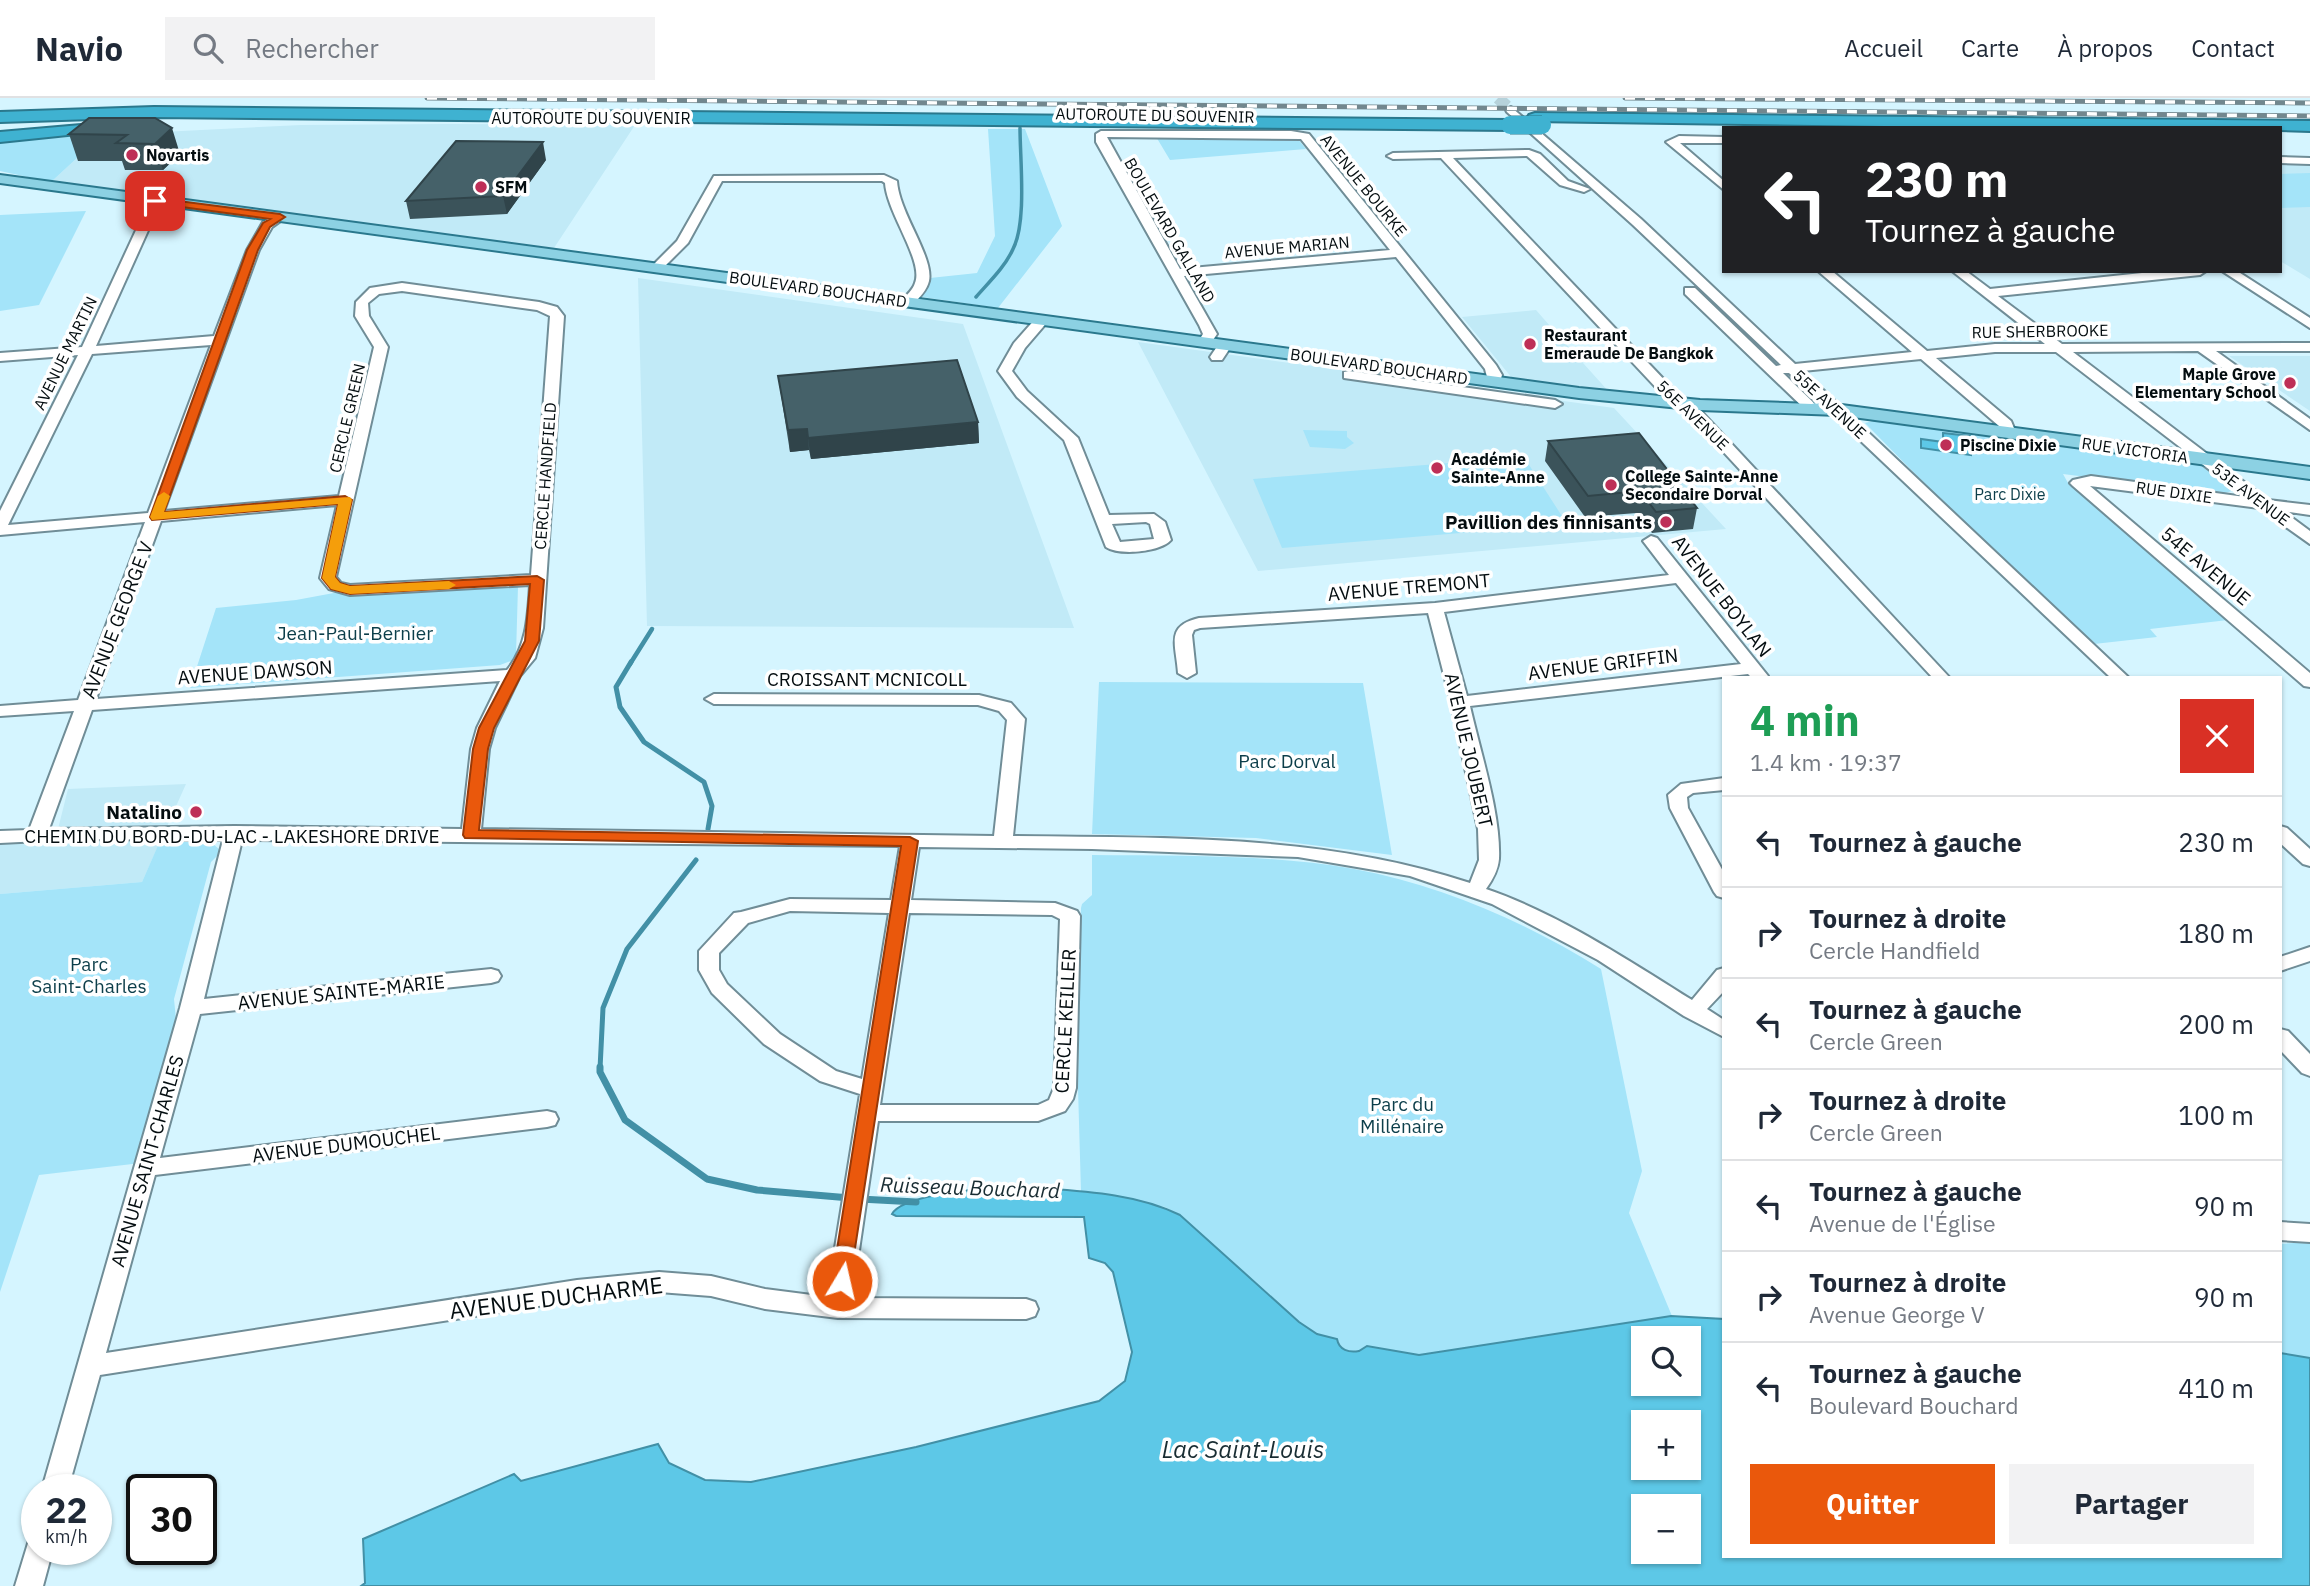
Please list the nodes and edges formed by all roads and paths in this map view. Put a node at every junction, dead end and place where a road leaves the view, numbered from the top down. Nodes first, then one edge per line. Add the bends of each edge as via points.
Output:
1 (0, 105) edge
2 (488, 109) junction
3 (0, 111) edge
4 (1509, 116) junction
5 (0, 117) edge
6 (465, 117) junction
7 (1210, 119) junction
8 (1790, 121) junction
9 (1538, 126) junction
10 (2310, 126) edge
11 (1722, 127) edge
12 (1722, 132) edge
13 (2282, 132) edge
14 (2310, 133) edge
15 (1101, 134) joint
16 (0, 135) edge
17 (1609, 135) dead end
18 (1563, 136) dead end
19 (1722, 139) edge
20 (1443, 154) junction
21 (1393, 156) dead end
22 (2282, 160) edge
23 (2310, 161) edge
24 (0, 180) edge
25 (1722, 185) edge
26 (1584, 189) junction
27 (167, 202) junction
28 (280, 217) junction
29 (1399, 253) junction
30 (656, 268) junction
31 (1177, 273) junction
32 (1826, 273) edge
33 (1961, 273) edge
34 (2096, 273) edge
35 (2179, 273) edge
36 (2231, 273) edge
37 (2106, 280) junction
38 (392, 288) joint
39 (1987, 293) junction
40 (908, 301) junction
41 (1042, 320) junction
42 (2310, 324) edge
43 (220, 341) junction
44 (1204, 342) junction
45 (2058, 347) junction
46 (2200, 347) junction
47 (2310, 347) edge
48 (87, 351) junction
49 (1924, 355) junction
50 (0, 357) edge
51 (1792, 368) junction
52 (1773, 370) junction
53 (1349, 375) dead end
54 (1494, 382) junction
55 (1510, 391) junction
56 (1611, 397) joint
57 (1680, 401) junction
58 (1555, 404) dead end
59 (1811, 408) junction
60 (1836, 410) junction
61 (2310, 426) edge
62 (2009, 433) junction
63 (2206, 459) junction
64 (2310, 473) edge
65 (2079, 481) joint
66 (345, 500) junction
67 (2263, 504) junction
68 (2310, 510) edge
69 (156, 517) junction
70 (1104, 520) dead end
71 (0, 528) edge
72 (2310, 539) edge
73 (1651, 541) dead end
74 (1681, 578) junction
75 (537, 580) junction
76 (1435, 608) junction
77 (1186, 673) dead end
78 (1756, 673) edge
79 (512, 675) junction
80 (1722, 676) edge
81 (1725, 676) edge
82 (1940, 676) edge
83 (2119, 676) edge
84 (2310, 682) edge
85 (714, 699) dead end
86 (1460, 702) junction
87 (86, 705) junction
88 (0, 711) edge
89 (1722, 784) edge
90 (234, 833) junction
91 (2282, 834) edge
92 (37, 835) junction
93 (471, 835) junction
94 (0, 837) edge
95 (910, 841) junction
96 (1003, 842) junction
97 (2310, 860) edge
98 (1722, 887) edge
99 (1475, 891) junction
100 (900, 906) junction
101 (2310, 954) edge
102 (2282, 963) edge
103 (491, 976) dead end
104 (1722, 978) edge
105 (191, 1008) junction
106 (1692, 1011) junction
107 (1722, 1029) edge
108 (2282, 1038) edge
109 (2310, 1068) edge
110 (872, 1090) junction
111 (868, 1113) junction
112 (547, 1119) dead end
113 (145, 1168) junction
114 (838, 1308) junction
115 (1026, 1309) dead end
116 (89, 1366) junction
117 (59, 1474) edge
118 (35, 1565) edge
119 (29, 1586) edge

1 - 2 highway via 200,101
2 - 3 highway, AUTOROUTE DU SOUVENIR via 150,106
2 - 7 highway, AUTOROUTE DU SOUVENIR
4 - 7 highway, AUTOROUTE DU SOUVENIR
4 - 8 highway via 1717,115
4 - 9 highway, AUTOROUTE DU SOUVENIR, bridge
5 - 6 highway, AUTOROUTE DU SOUVENIR via 108,113
6 - 7 highway, AUTOROUTE DU SOUVENIR
6 - 16 highway
7 - 9 highway
8 - 9 highway, AUTOROUTE DU SOUVENIR
8 - 10 highway, AUTOROUTE DU SOUVENIR
9 - 11 highway, AUTOROUTE DU SOUVENIR
9 - 18 highway
9 - 26 street, 55E AVENUE via 1543,146
9 - 51 street, 55E AVENUE
12 - 17 highway
13 - 14 highway
15 - 29 street, AVENUE BOURKE via 1302,135
15 - 31 street, BOULEVARD GALLAND
19 - 25 street via 1672,142
20 - 21 street
20 - 26 street, 55E AVENUE via 1534,154 1564,183
20 - 57 street, 56E AVENUE
22 - 23 street
24 - 27 main road, BOULEVARD BOUCHARD
26 - 52 street, 55E AVENUE
27 - 28 main road, BOULEVARD BOUCHARD
27 - 48 street, AVENUE MARTIN via 151,212
28 - 30 main road, BOULEVARD BOUCHARD
28 - 43 street, AVENUE GEORGE V via 267,225 253,250
29 - 31 street, AVENUE MARIAN
29 - 54 street, AVENUE BOURKE via 1494,371
30 - 40 main road, BOULEVARD BOUCHARD
30 - 40 street via 682,243 717,179 889,179 894,208 923,270 922,285
31 - 44 street, BOULEVARD GALLAND via 1209,330
32 - 49 street
33 - 39 street, 53E AVENUE
34 - 37 street
35 - 37 street
36 - 42 street
37 - 39 street
38 - 66 street, CERCLE GREEN via 375,291 360,309 362,320 381,346
38 - 75 street, CERCLE HANDFIELD via 539,306 557,316
39 - 45 street, 53E AVENUE
40 - 41 main road, BOULEVARD BOUCHARD
41 - 44 main road, BOULEVARD BOUCHARD
41 - 70 street via 1005,371 1022,394 1071,438
43 - 48 street
43 - 69 street, AVENUE GEORGE V
44 - 54 main road, BOULEVARD BOUCHARD via 1221,351
45 - 46 street, RUE SHERBROOKE
45 - 49 street, RUE SHERBROOKE
45 - 63 street, 53E AVENUE
46 - 47 street, RUE SHERBROOKE
46 - 61 street
48 - 50 street
48 - 71 street, AVENUE MARTIN
49 - 51 street, RUE SHERBROOKE
49 - 62 street via 2006,424
51 - 52 street, RUE SHERBROOKE
51 - 60 street, 55E AVENUE
52 - 59 street, 55E AVENUE
53 - 55 street
54 - 55 main road, BOULEVARD BOUCHARD
55 - 56 main road, BOULEVARD BOUCHARD
55 - 58 street
56 - 57 main road, RUE VICTORIA
57 - 59 main road, RUE VICTORIA
57 - 82 street, 56E AVENUE
59 - 60 main road, RUE VICTORIA
60 - 62 main road, RUE VICTORIA
60 - 83 street, 55E AVENUE
62 - 63 main road, RUE VICTORIA
63 - 64 main road, RUE VICTORIA
63 - 67 street, 53E AVENUE
65 - 67 street, RUE DIXIE
65 - 84 street, 54E AVENUE via 2095,500
66 - 69 street
66 - 75 street, CERCLE GREEN via 328,578 335,586 350,590
67 - 68 street, RUE DIXIE
67 - 72 street, 53E AVENUE
69 - 71 street
69 - 87 street, AVENUE GEORGE V
73 - 74 street, AVENUE BOYLAN
74 - 76 street, AVENUE TREMONT
74 - 78 street, AVENUE BOYLAN
75 - 79 street, CERCLE HANDFIELD via 532,641
76 - 77 street, AVENUE TREMONT via 1199,623 1186,627
76 - 86 street, AVENUE JOUBERT
78 - 81 street, AVENUE GRIFFIN
79 - 87 street, AVENUE DAWSON
79 - 93 street, CERCLE HANDFIELD via 480,749
80 - 86 street, AVENUE GRIFFIN
85 - 96 street, CROISSANT MCNICOLL via 979,700 1005,707 1016,719
86 - 99 street, AVENUE JOUBERT via 1489,843 1485,876
87 - 88 street, AVENUE DAWSON
87 - 92 street, AVENUE GEORGE V
89 - 98 street via 1688,788 1676,795
90 - 92 street, CHEMIN DU BORD-DU-LAC - LAKESHORE DRIVE
90 - 93 street, CHEMIN DU BORD-DU-LAC - LAKESHORE DRIVE
90 - 105 street, AVENUE SAINT-CHARLES
91 - 97 street
92 - 94 street, CHEMIN DU BORD-DU-LAC - LAKESHORE DRIVE
93 - 95 street, CHEMIN DU BORD-DU-LAC - LAKESHORE DRIVE
95 - 96 street, CHEMIN DU BORD-DU-LAC - LAKESHORE DRIVE
95 - 100 street
96 - 99 street, CHEMIN DU BORD-DU-LAC - LAKESHORE DRIVE via 1298,851 1382,863
99 - 106 street, CHEMIN DU BORD-DU-LAC - LAKESHORE DRIVE via 1574,938
100 - 110 street
100 - 110 street via 790,905 766,910 741,918 709,951 709,971 719,988 772,1040 828,1076
100 - 111 street, CERCLE KEILLER via 1055,909 1070,916 1064,1098 1054,1109 1038,1113
101 - 102 street
103 - 105 street, AVENUE SAINTE-MARIE
104 - 106 street
105 - 113 street, AVENUE SAINT-CHARLES
106 - 107 street, CHEMIN DU BORD-DU-LAC - LAKESHORE DRIVE
108 - 109 street
110 - 111 street
111 - 114 street
112 - 113 street, AVENUE DUMOUCHEL
113 - 116 street, AVENUE SAINT-CHARLES
114 - 115 street, AVENUE DUCHARME
114 - 116 street, AVENUE DUCHARME via 765,1299 711,1286 659,1282 577,1290
116 - 117 street, AVENUE SAINT-CHARLES
118 - 119 street

